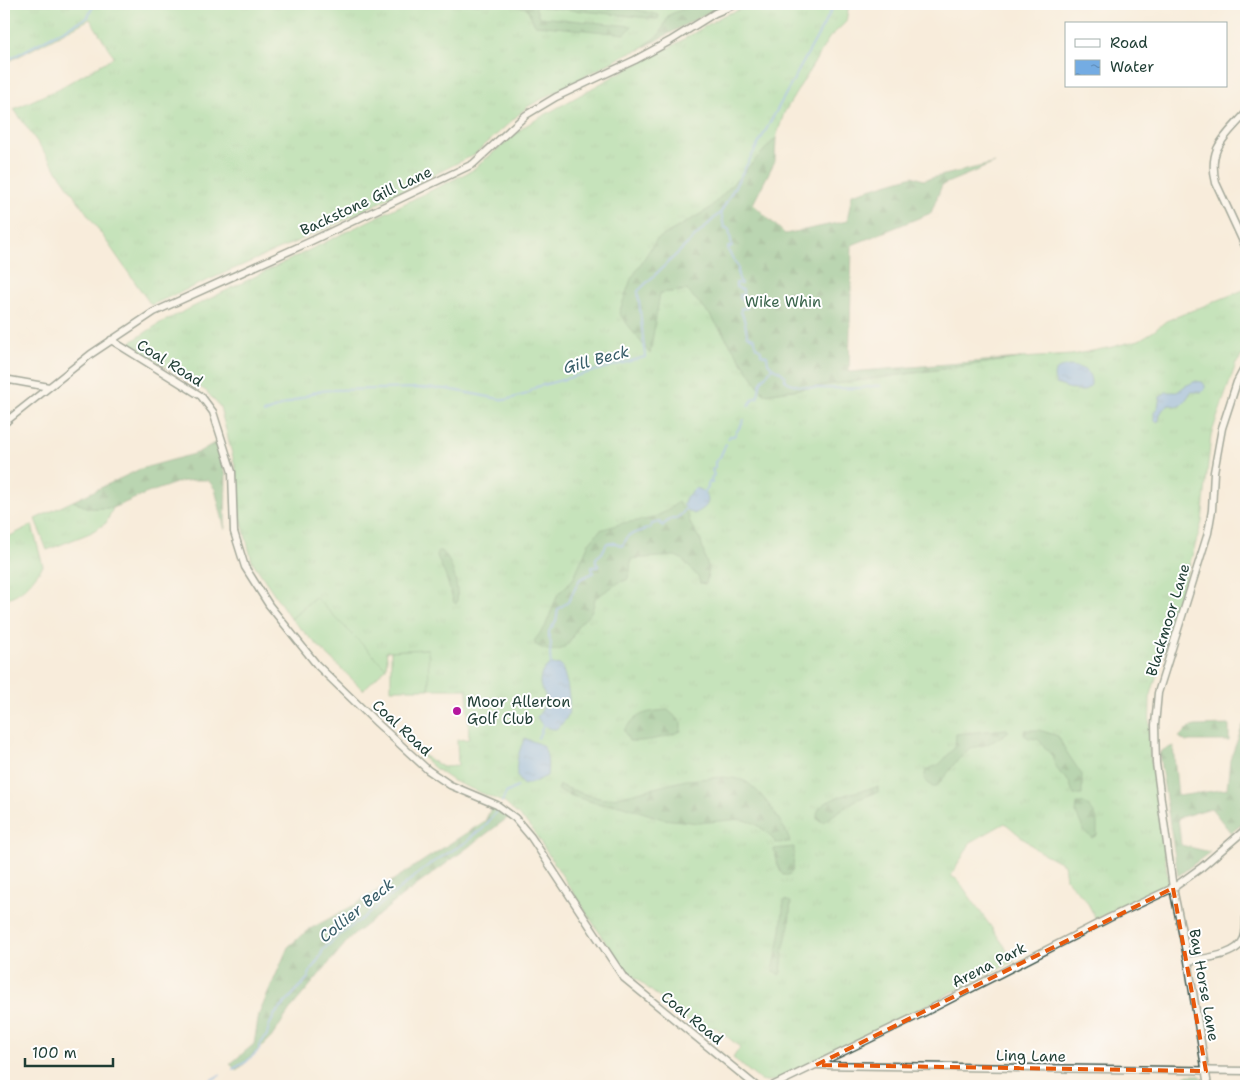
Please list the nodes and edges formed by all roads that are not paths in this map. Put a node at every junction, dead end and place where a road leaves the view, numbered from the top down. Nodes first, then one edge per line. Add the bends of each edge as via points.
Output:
1 (736, 4) edge
2 (1246, 113) edge
3 (1246, 248) edge
4 (111, 340) junction
5 (1246, 365) edge
6 (4, 379) edge
7 (49, 387) junction
8 (4, 413) edge
9 (5, 422) edge
10 (1246, 828) edge
11 (1173, 888) junction
12 (1246, 918) edge
13 (1245, 940) edge
14 (1188, 961) junction
15 (816, 1065) junction
16 (1246, 1071) edge
17 (1206, 1072) junction
18 (756, 1086) edge
19 (772, 1086) edge
20 (1208, 1086) edge

1 - 4 street, Backstone Gill Lane via 526,115 473,164 161,309
2 - 3 street via 1220,142 1213,161 1216,182
4 - 7 street, Backstone Gill Lane
4 - 18 street, Coal Road via 201,396 213,412 232,472 234,532 246,567 269,605 317,665 428,770 450,785 497,805 515,818 531,837 624,978
5 - 11 street, Blackmoor Lane via 1222,428 1208,534 1158,693 1155,749
6 - 7 street
7 - 9 street, Backstone Gill Lane
8 - 9 street
10 - 11 street, Arena Park
11 - 14 street, Bay Horse Lane
11 - 15 street, Arena Park
12 - 13 street
13 - 14 street via 1220,956
14 - 17 street, Bay Horse Lane
15 - 17 street, Ling Lane
15 - 19 street, Arena Park
16 - 17 street, Ling Lane
17 - 20 street, Bay Horse Lane

